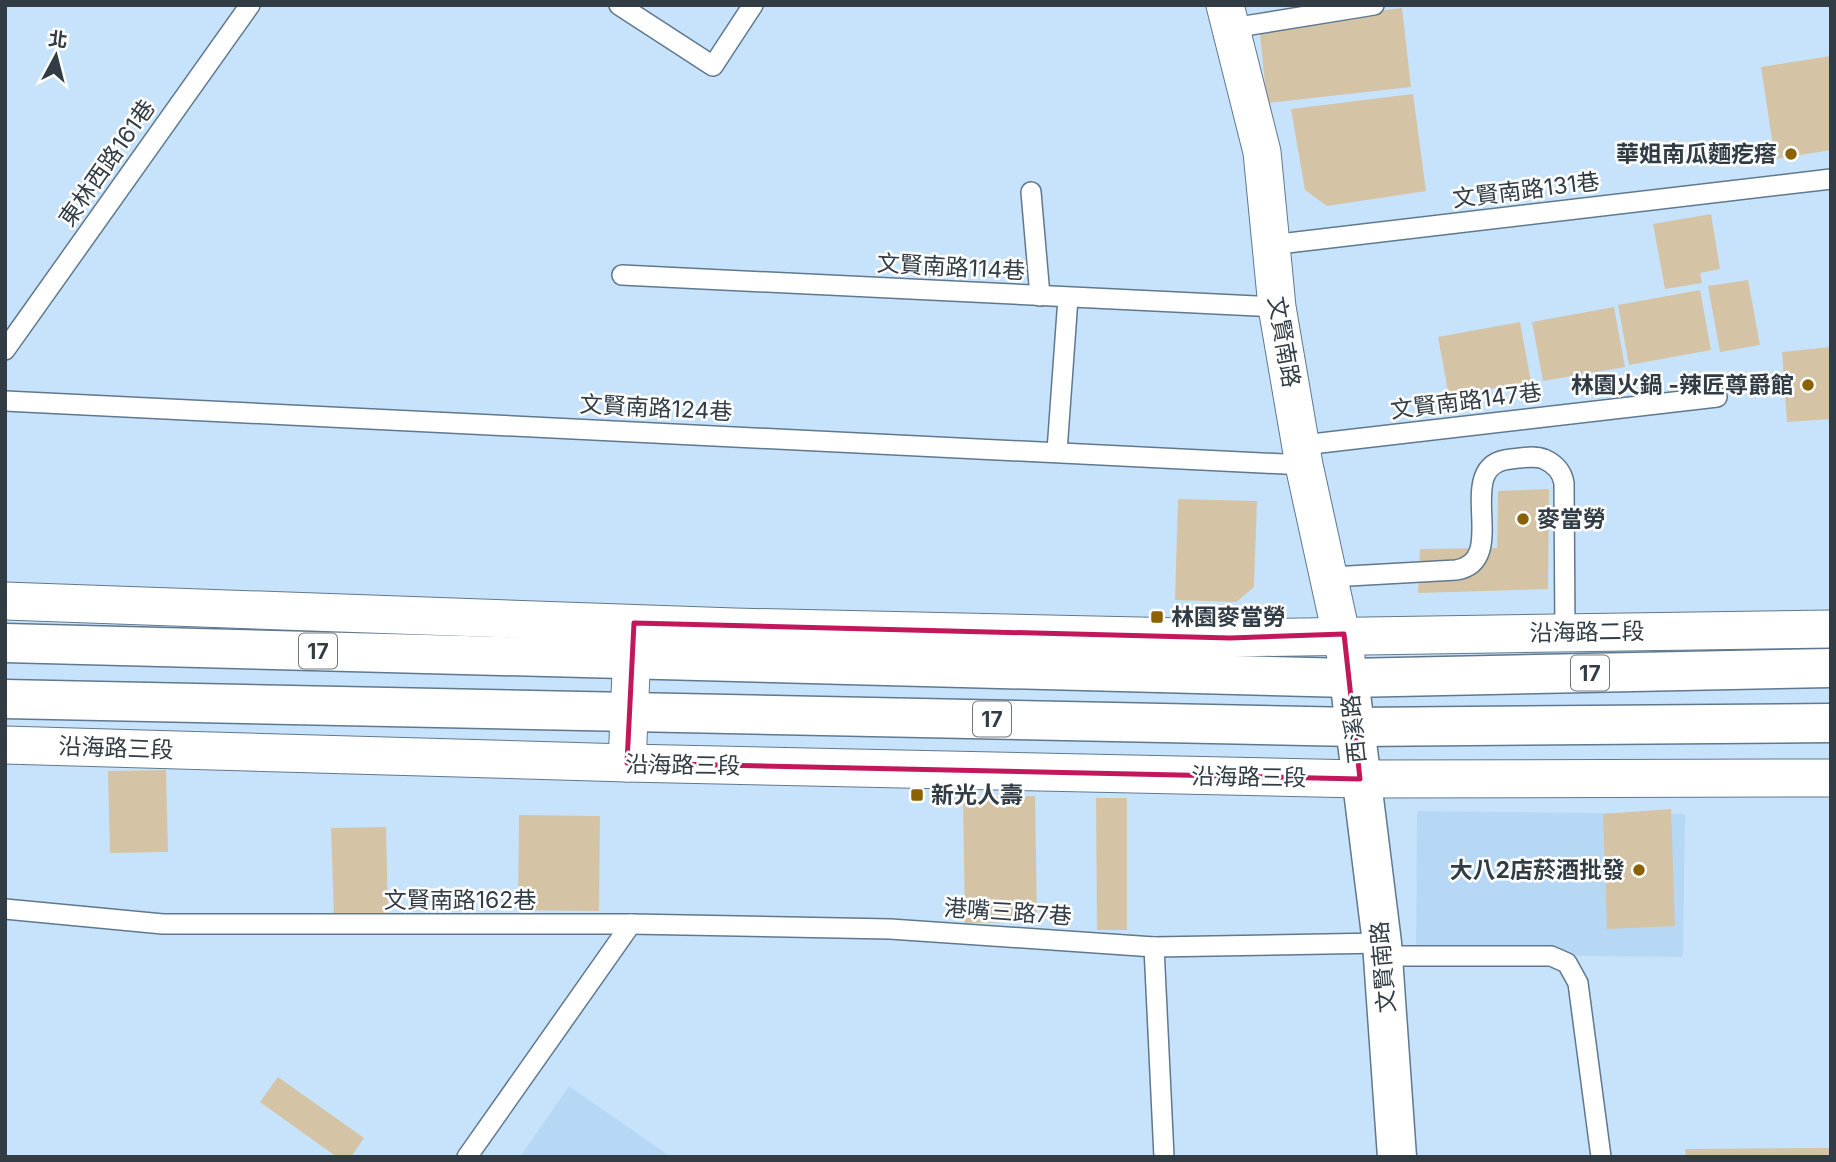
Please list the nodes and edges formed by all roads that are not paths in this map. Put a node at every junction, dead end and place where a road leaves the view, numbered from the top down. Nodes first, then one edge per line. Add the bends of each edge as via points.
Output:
1 (250, 5) edge
2 (620, 5) edge
3 (753, 5) edge
4 (1374, 5) edge
5 (1228, 17) edge
6 (1831, 178) edge
7 (1031, 191) dead end
8 (1270, 245) junction
9 (622, 275) dead end
10 (1040, 296) junction
11 (1068, 298) junction
12 (1277, 307) junction
13 (5, 350) edge
14 (1717, 397) dead end
15 (5, 401) edge
16 (1057, 452) junction
17 (1304, 455) junction
18 (1331, 577) junction
19 (5, 601) edge
20 (1831, 629) edge
21 (1565, 632) junction
22 (1344, 635) junction
23 (633, 641) junction
24 (5, 643) edge
25 (1831, 668) edge
26 (1349, 678) junction
27 (5, 699) edge
28 (630, 711) junction
29 (1831, 723) edge
30 (1355, 727) junction
31 (5, 745) edge
32 (627, 764) junction
33 (1831, 778) edge
34 (1360, 779) junction
35 (5, 909) edge
36 (631, 924) junction
37 (1154, 947) junction
38 (1383, 949) junction
39 (467, 1157) edge
40 (1164, 1157) edge
41 (1397, 1157) edge
42 (1601, 1157) edge

1 - 13 lane, 東林西路161巷
2 - 3 lane via 713,66
4 - 5 lane
5 - 8 street, 文賢南路 via 1262,152
6 - 8 lane, 文賢南路131巷
7 - 10 lane
8 - 12 street, 文賢南路
9 - 10 lane, 文賢南路114巷
10 - 11 lane, 文賢南路114巷
11 - 12 lane, 文賢南路114巷
11 - 16 lane
12 - 17 street, 文賢南路
14 - 17 lane, 文賢南路147巷
15 - 16 lane, 文賢南路124巷
16 - 17 lane, 文賢南路124巷
17 - 18 street, 文賢南路
18 - 21 lane via 1470,566 1480,553 1482,484 1489,468 1504,459 1537,457 1557,468 1564,483
18 - 22 street, 文賢南路
19 - 23 street
20 - 21 street, 沿海路二段
21 - 22 street, 沿海路二段
22 - 23 street
22 - 26 street, 文賢南路
23 - 24 main road, 17
23 - 26 main road, 17
23 - 28 street
25 - 26 main road, 沿海路二段 / 17
26 - 30 main road, 西溪路
27 - 28 main road, 沿海路三段 / 17
28 - 30 main road, 沿海路三段 / 17
28 - 32 street
29 - 30 main road, 17
30 - 34 main road, 西溪路
31 - 32 street, 沿海路三段
32 - 34 street, 沿海路三段
33 - 34 street
34 - 38 main road, 文賢南路
35 - 36 lane, 文賢南路162巷 via 163,925
36 - 37 lane, 港嘴三路7巷 via 890,929
36 - 39 lane
37 - 38 lane, 港嘴三路7巷
37 - 40 lane
38 - 41 main road, 文賢南路
38 - 42 lane via 1551,956 1567,963 1578,983

